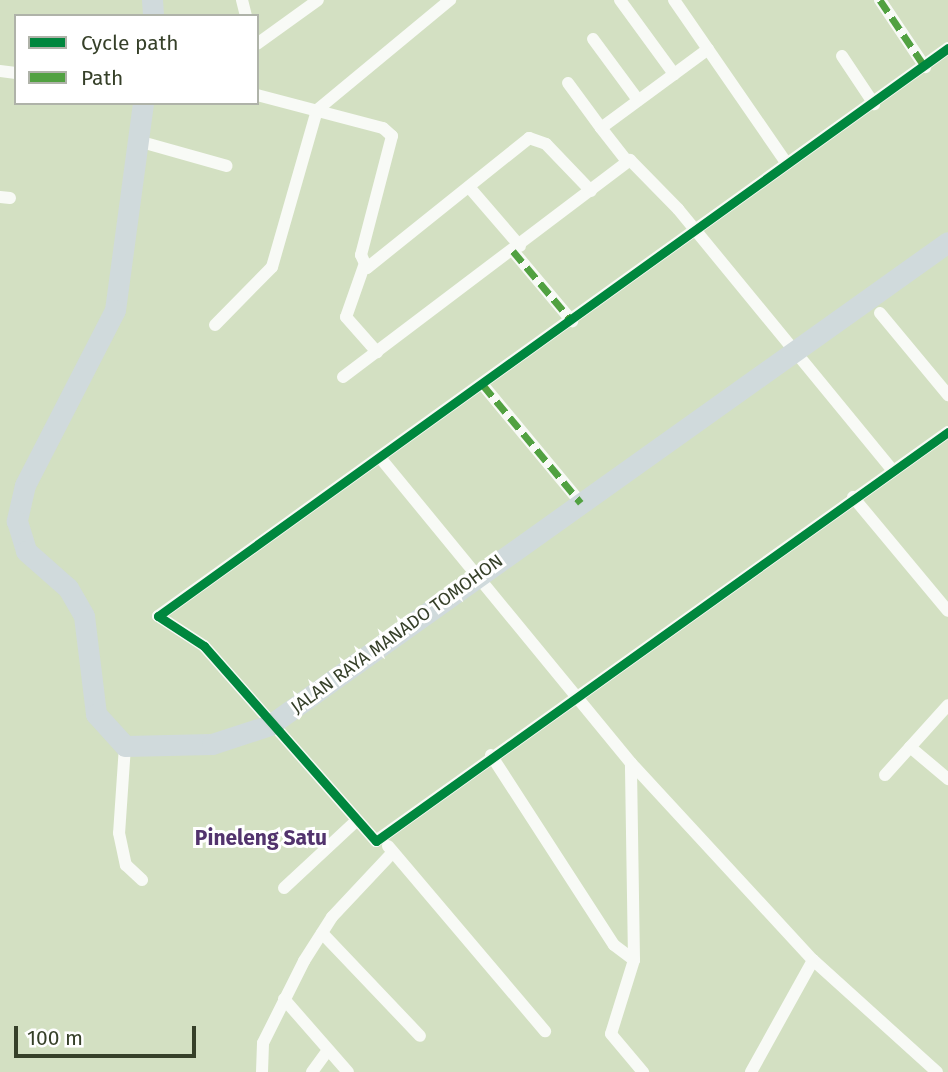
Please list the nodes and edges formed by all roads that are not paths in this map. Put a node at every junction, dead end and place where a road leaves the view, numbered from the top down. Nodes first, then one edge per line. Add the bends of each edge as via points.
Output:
1 (318, 0) edge
2 (450, 0) edge
3 (620, 0) edge
4 (674, 0) edge
5 (880, 0) edge
6 (593, 39) dead end
7 (259, 43) edge
8 (948, 48) edge
9 (708, 49) junction
10 (842, 56) dead end
11 (925, 67) junction
12 (674, 74) junction
13 (568, 83) dead end
14 (259, 95) edge
15 (638, 100) junction
16 (874, 103) junction
17 (143, 105) edge
18 (317, 110) junction
19 (601, 128) junction
20 (138, 141) junction
21 (626, 160) junction
22 (787, 164) junction
23 (227, 166) dead end
24 (469, 187) junction
25 (592, 191) junction
26 (697, 232) junction
27 (948, 242) edge
28 (517, 249) junction
29 (364, 266) junction
30 (880, 313) dead end
31 (572, 321) junction
32 (215, 326) dead end
33 (793, 351) junction
34 (377, 352) junction
35 (343, 377) dead end
36 (483, 385) junction
37 (948, 395) edge
38 (948, 432) edge
39 (382, 460) junction
40 (893, 471) junction
41 (853, 497) junction
42 (581, 503) junction
43 (480, 575) junction
44 (948, 611) edge
45 (578, 694) junction
46 (948, 705) edge
47 (270, 725) junction
48 (125, 746) junction
49 (910, 747) junction
50 (491, 755) junction
51 (631, 763) junction
52 (885, 775) dead end
53 (948, 779) edge
54 (354, 823) junction
55 (382, 838) junction
56 (392, 853) junction
57 (142, 880) dead end
58 (284, 888) dead end
59 (322, 933) junction
60 (634, 960) junction
61 (813, 960) junction
62 (284, 999) junction
63 (545, 1031) dead end
64 (420, 1036) dead end
65 (328, 1050) junction
66 (262, 1072) edge
67 (312, 1072) edge
68 (348, 1072) edge
69 (643, 1072) edge
70 (751, 1072) edge
71 (937, 1072) edge

1 - 7 street
2 - 18 street
3 - 12 street
4 - 9 street
5 - 11 street
6 - 15 street
8 - 11 street
9 - 12 street
9 - 22 street
10 - 16 street
11 - 16 street
12 - 15 street
13 - 19 street
14 - 18 street
15 - 19 street
16 - 22 street
17 - 20 highway
18 - 29 street via 383,128 393,139 362,248
18 - 32 street via 272,267 250,297
19 - 21 street
20 - 23 street
20 - 48 highway via 113,319 31,474 17,521 26,551 68,588 84,616 96,714 106,733
21 - 25 street
21 - 26 street via 636,163
22 - 26 street
24 - 25 street via 529,138 546,145
24 - 28 street
24 - 29 street via 377,264
25 - 28 street
26 - 31 street
26 - 33 street
27 - 33 highway, JALAN RAYA MANADO TOMOHON
28 - 31 street
28 - 34 street
29 - 34 street via 346,317
30 - 37 street
31 - 36 street
33 - 40 street
33 - 42 highway, JALAN RAYA MANADO TOMOHON
34 - 35 street
36 - 39 street
36 - 42 street
38 - 40 street
39 - 43 street
39 - 47 street via 159,613 165,625 204,646
40 - 41 street
41 - 44 street
41 - 45 street
42 - 43 highway, JALAN RAYA MANADO TOMOHON
43 - 45 street
43 - 47 highway, JALAN RAYA MANADO TOMOHON
45 - 50 street
45 - 51 street
46 - 49 street
47 - 48 highway, JALAN RAYA MANADO TOMOHON via 200,746
47 - 54 street
48 - 57 street via 119,833 126,865
49 - 52 street
49 - 53 street
50 - 55 street
50 - 60 street via 614,945
51 - 60 street
51 - 61 street
54 - 55 street via 369,840
54 - 58 street
55 - 56 street
56 - 59 street
56 - 63 street
59 - 62 street
59 - 64 street
60 - 69 street via 611,1034
61 - 70 street
61 - 71 street
62 - 65 street
62 - 66 street via 263,1043
65 - 67 street
65 - 68 street

